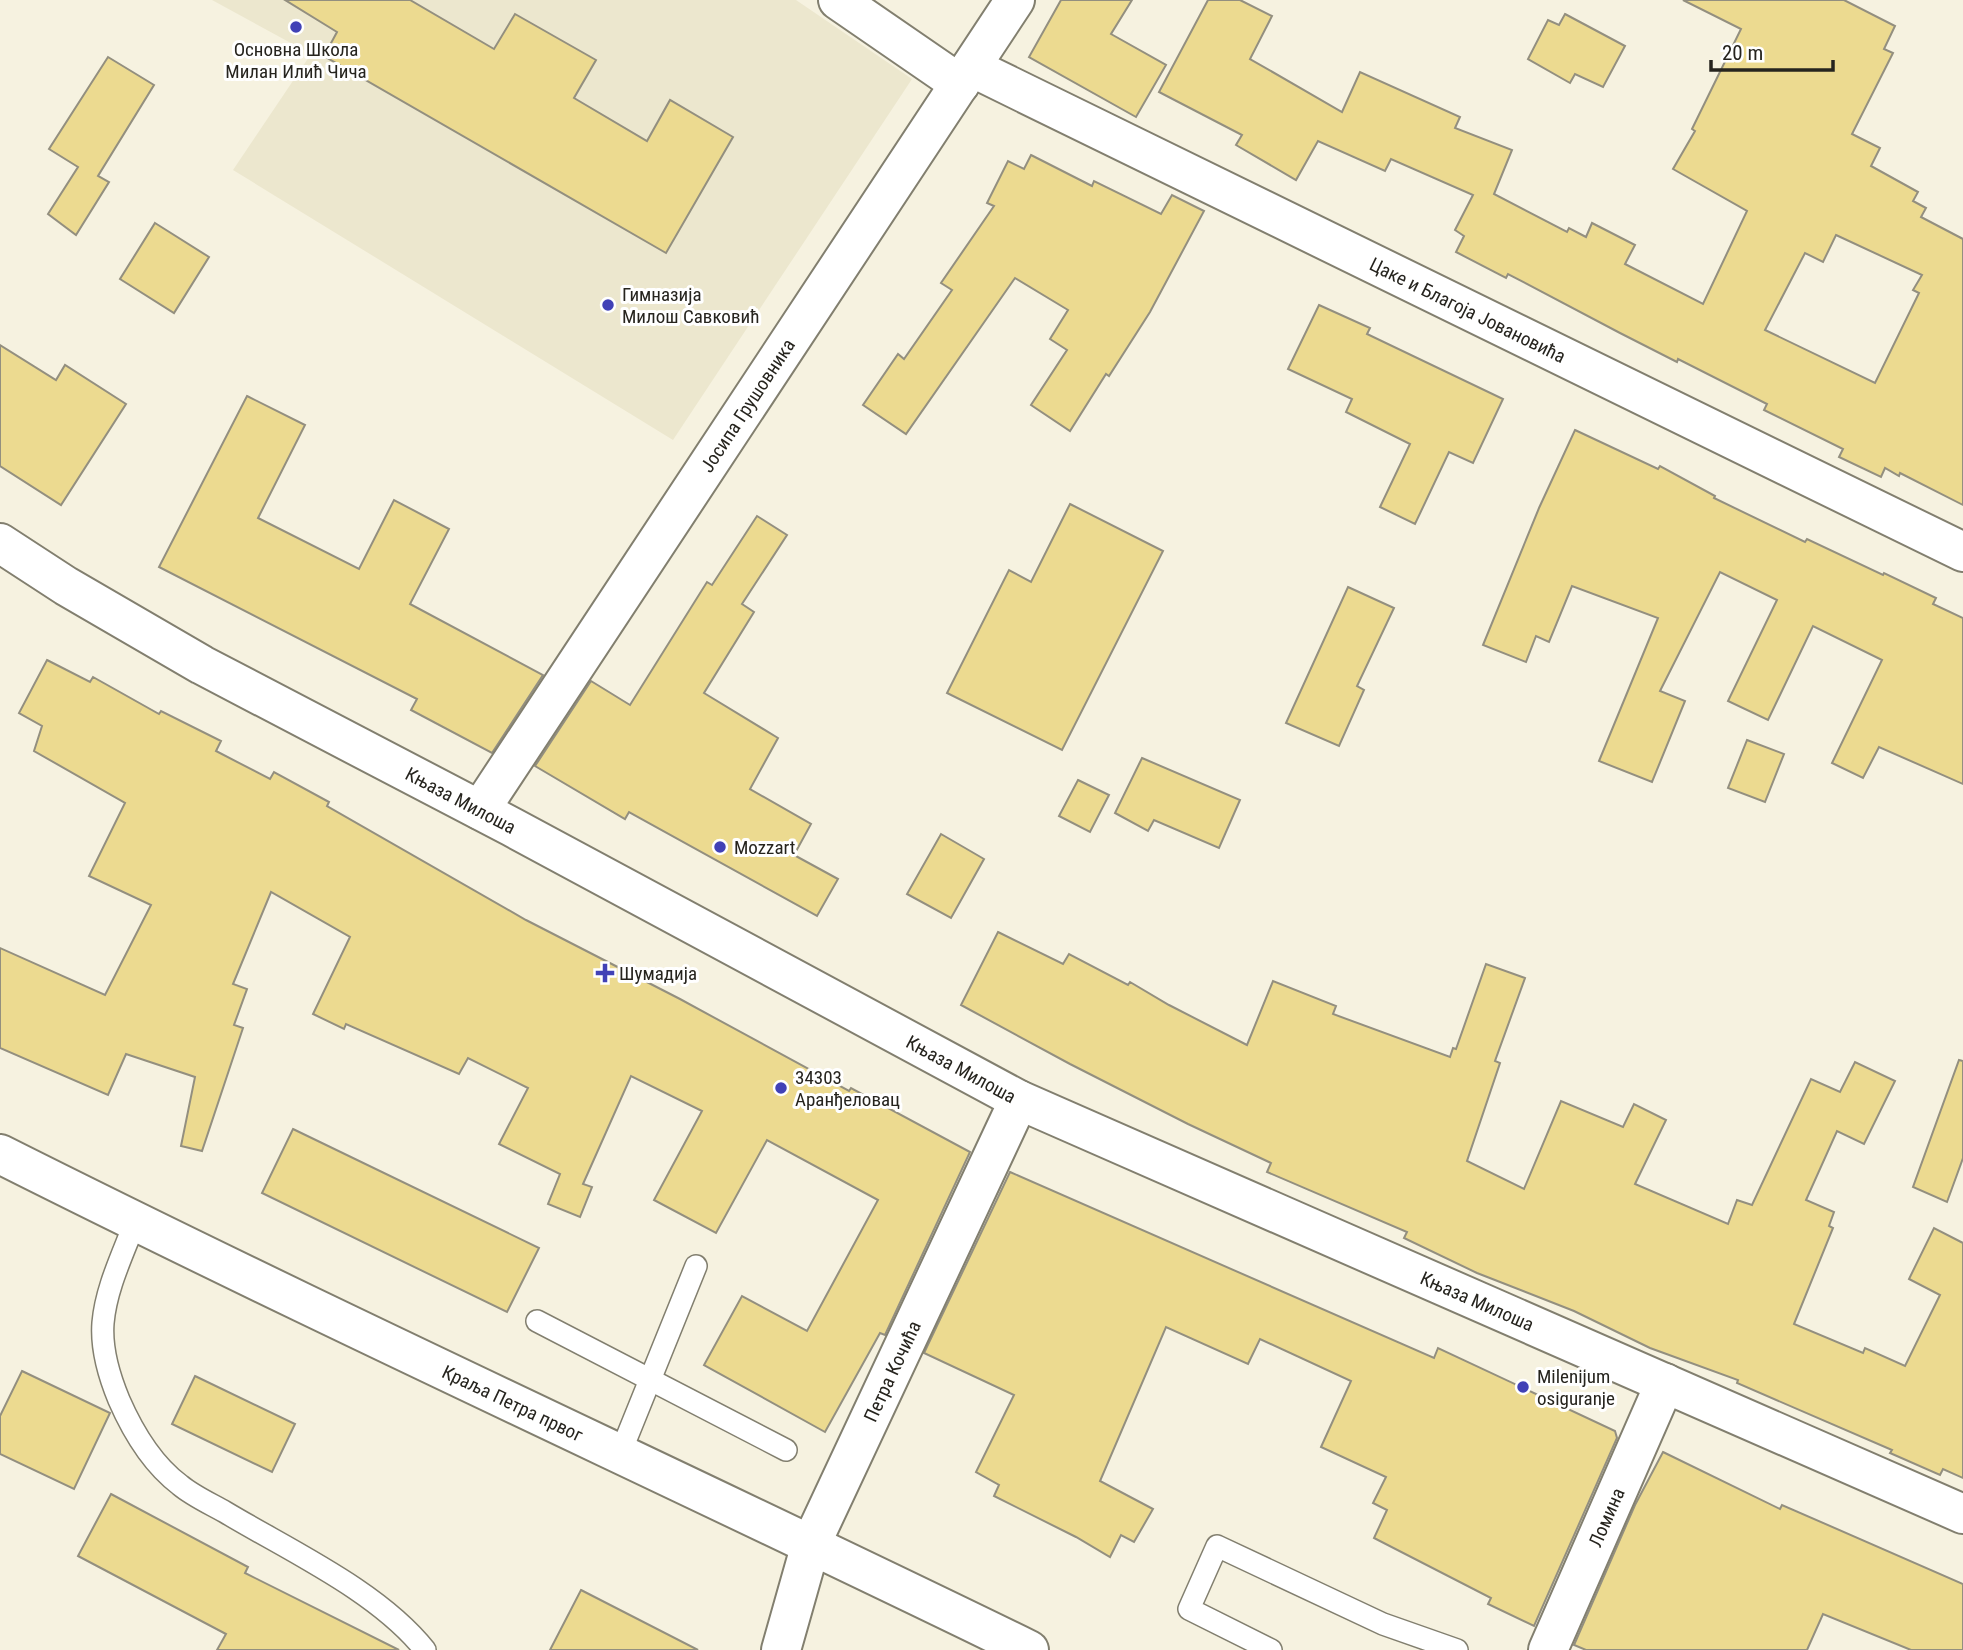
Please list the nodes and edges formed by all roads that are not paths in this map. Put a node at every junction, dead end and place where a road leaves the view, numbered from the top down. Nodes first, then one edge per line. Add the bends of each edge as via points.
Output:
1 (838, 0) edge
2 (1015, 0) edge
3 (966, 76) junction
4 (0, 543) edge
5 (1963, 552) edge
6 (480, 810) junction
7 (1019, 1100) junction
8 (0, 1154) edge
9 (135, 1222) junction
10 (696, 1266) dead end
11 (537, 1321) dead end
12 (651, 1380) junction
13 (1665, 1383) junction
14 (786, 1450) dead end
15 (620, 1454) junction
16 (1963, 1514) edge
17 (811, 1544) junction
18 (425, 1650) edge
19 (781, 1650) edge
20 (1029, 1650) edge
21 (1271, 1650) edge
22 (1457, 1650) edge
23 (1548, 1650) edge

1 - 3 street, Цаке и Благоја Јовановића
2 - 3 street, Јосипа Грушовника
3 - 5 street, Цаке и Благоја Јовановића
3 - 6 street, Јосипа Грушовника
4 - 6 street, Књаза Милоша via 202,665
6 - 7 street, Књаза Милоша
7 - 13 street, Књаза Милоша
7 - 17 street, Петра Кочића
8 - 9 street, Краља Петра првог
9 - 15 street, Краља Петра првог
9 - 18 lane via 110,1288 103,1322 104,1353 131,1428 180,1486 349,1585 382,1608
10 - 12 lane
11 - 12 lane
12 - 14 lane
12 - 15 lane
13 - 16 street, Књаза Милоша
13 - 23 street, Ломина
15 - 17 street, Краља Петра првог
17 - 19 street, Петра Кочића
17 - 20 street, Краља Петра првог
21 - 22 lane via 1189,1608 1217,1546 1382,1623

